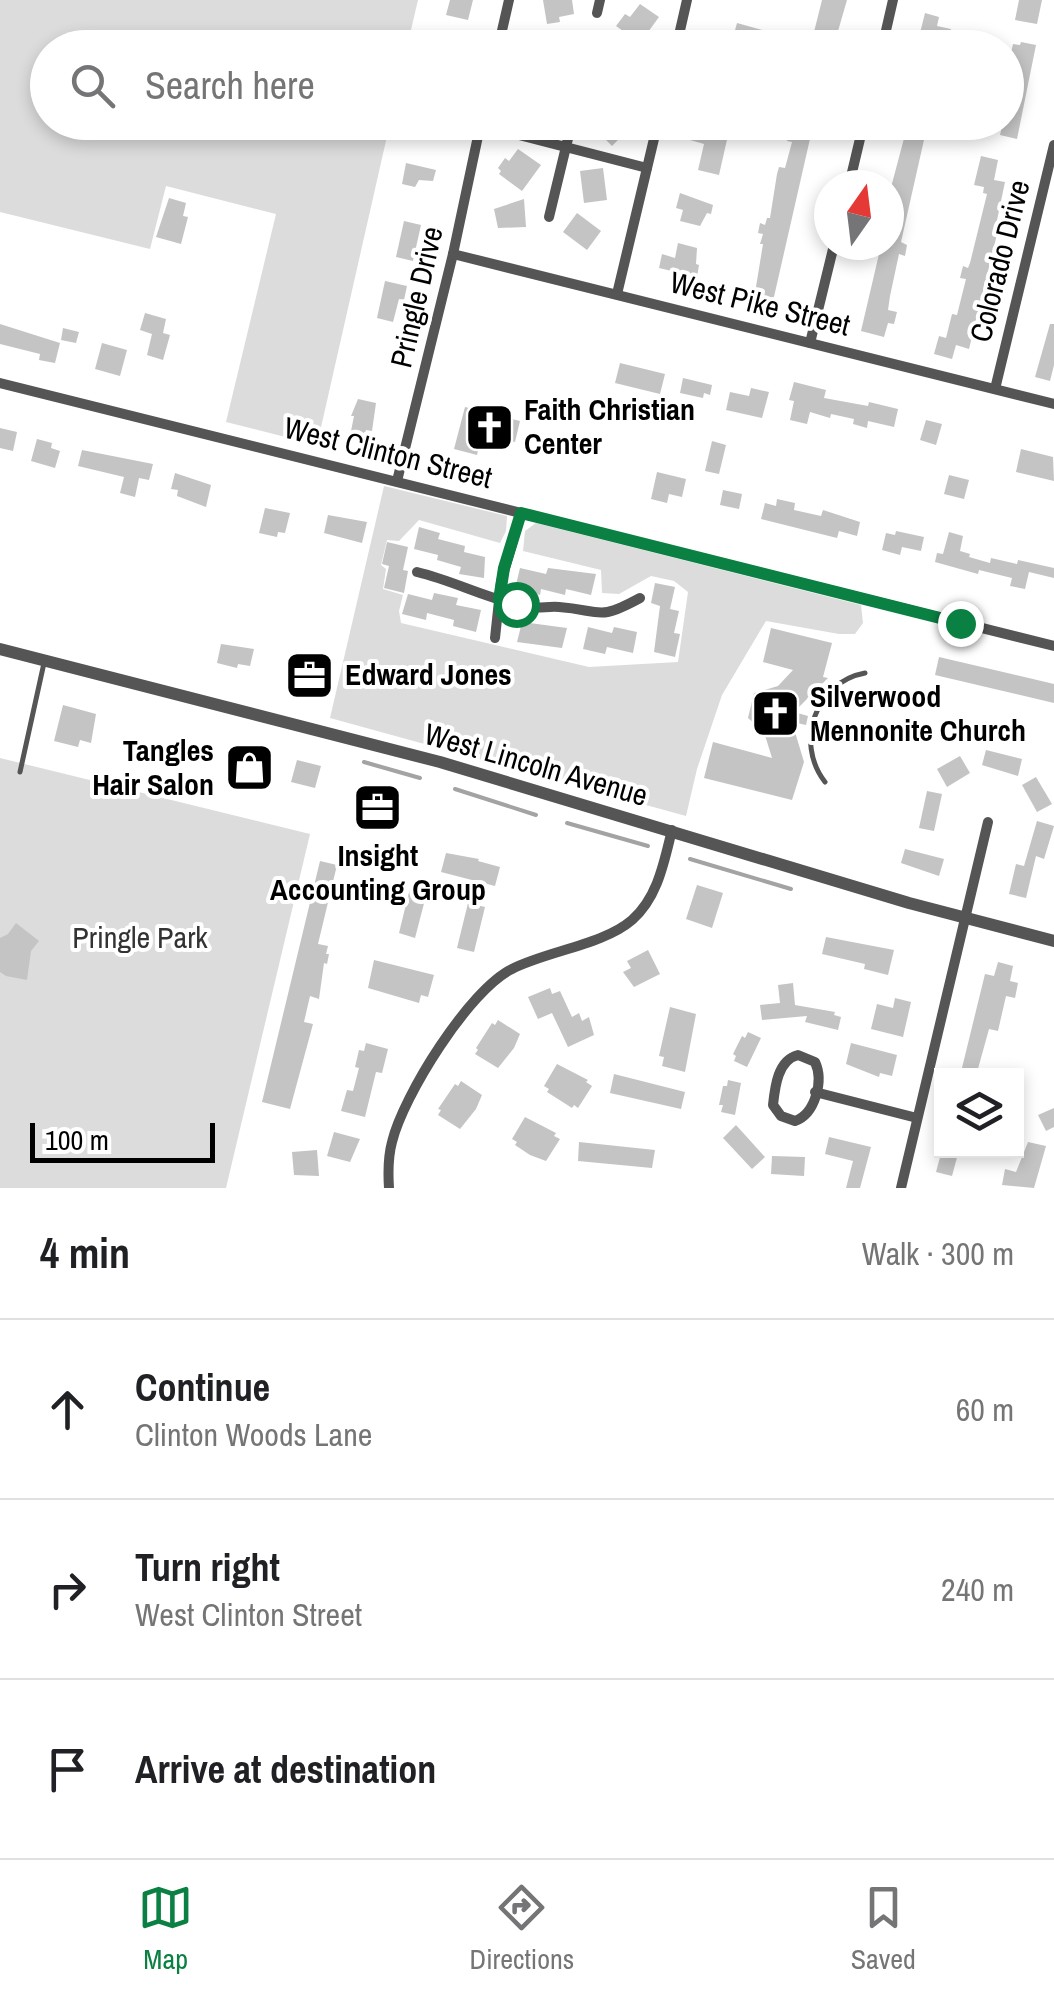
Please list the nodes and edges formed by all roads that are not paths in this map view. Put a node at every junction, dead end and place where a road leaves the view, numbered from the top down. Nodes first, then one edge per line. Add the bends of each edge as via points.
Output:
1 (509, 0) edge
2 (600, 0) edge
3 (688, 0) edge
4 (893, 0) edge
5 (597, 13) dead end
6 (502, 30) edge
7 (680, 30) edge
8 (886, 30) edge
9 (478, 140) edge
10 (540, 140) edge
11 (568, 140) edge
12 (653, 140) edge
13 (859, 140) edge
14 (1054, 145) edge
15 (566, 147) junction
16 (646, 168) junction
17 (852, 170) edge
18 (549, 217) dead end
19 (453, 254) junction
20 (830, 260) edge
21 (616, 294) junction
22 (810, 343) junction
23 (0, 383) edge
24 (995, 389) junction
25 (1054, 404) edge
26 (397, 481) junction
27 (521, 513) junction
28 (417, 572) dead end
29 (640, 598) dead end
30 (499, 600) junction
31 (496, 638) dead end
32 (1054, 646) edge
33 (0, 649) edge
34 (45, 660) junction
35 (865, 674) dead end
36 (20, 772) dead end
37 (825, 782) dead end
38 (988, 822) dead end
39 (672, 830) junction
40 (964, 918) junction
41 (1054, 941) edge
42 (816, 1092) junction
43 (917, 1118) junction
44 (389, 1188) edge
45 (900, 1188) edge

1 - 6 street
2 - 5 street
3 - 7 street
4 - 8 street
9 - 19 street, Pringle Drive
10 - 15 street
11 - 15 street
12 - 16 street
13 - 17 street
14 - 24 street, Colorado Drive
15 - 16 street
15 - 18 street
16 - 21 street
19 - 21 street, West Pike Street
19 - 26 street, Pringle Drive
20 - 22 street
21 - 22 street, West Pike Street
22 - 24 street, West Pike Street
23 - 26 street, West Clinton Street
24 - 25 street, West Pike Street
26 - 27 street, West Clinton Street
27 - 30 street
27 - 32 street, West Clinton Street
28 - 30 street
29 - 30 street via 598,614
30 - 31 street
33 - 34 street, West Lincoln Avenue
34 - 36 lane
34 - 39 street, West Lincoln Avenue
35 - 37 lane via 834,686 814,716 810,750
38 - 40 street
39 - 40 street, West Lincoln Avenue
39 - 44 street via 657,884 629,922 509,970 465,1008 399,1120
40 - 41 street, West Lincoln Avenue
40 - 43 street
42 - 42 street via 820,1074 814,1062 791,1056 773,1105 795,1121 811,1108
42 - 43 street
43 - 45 street

